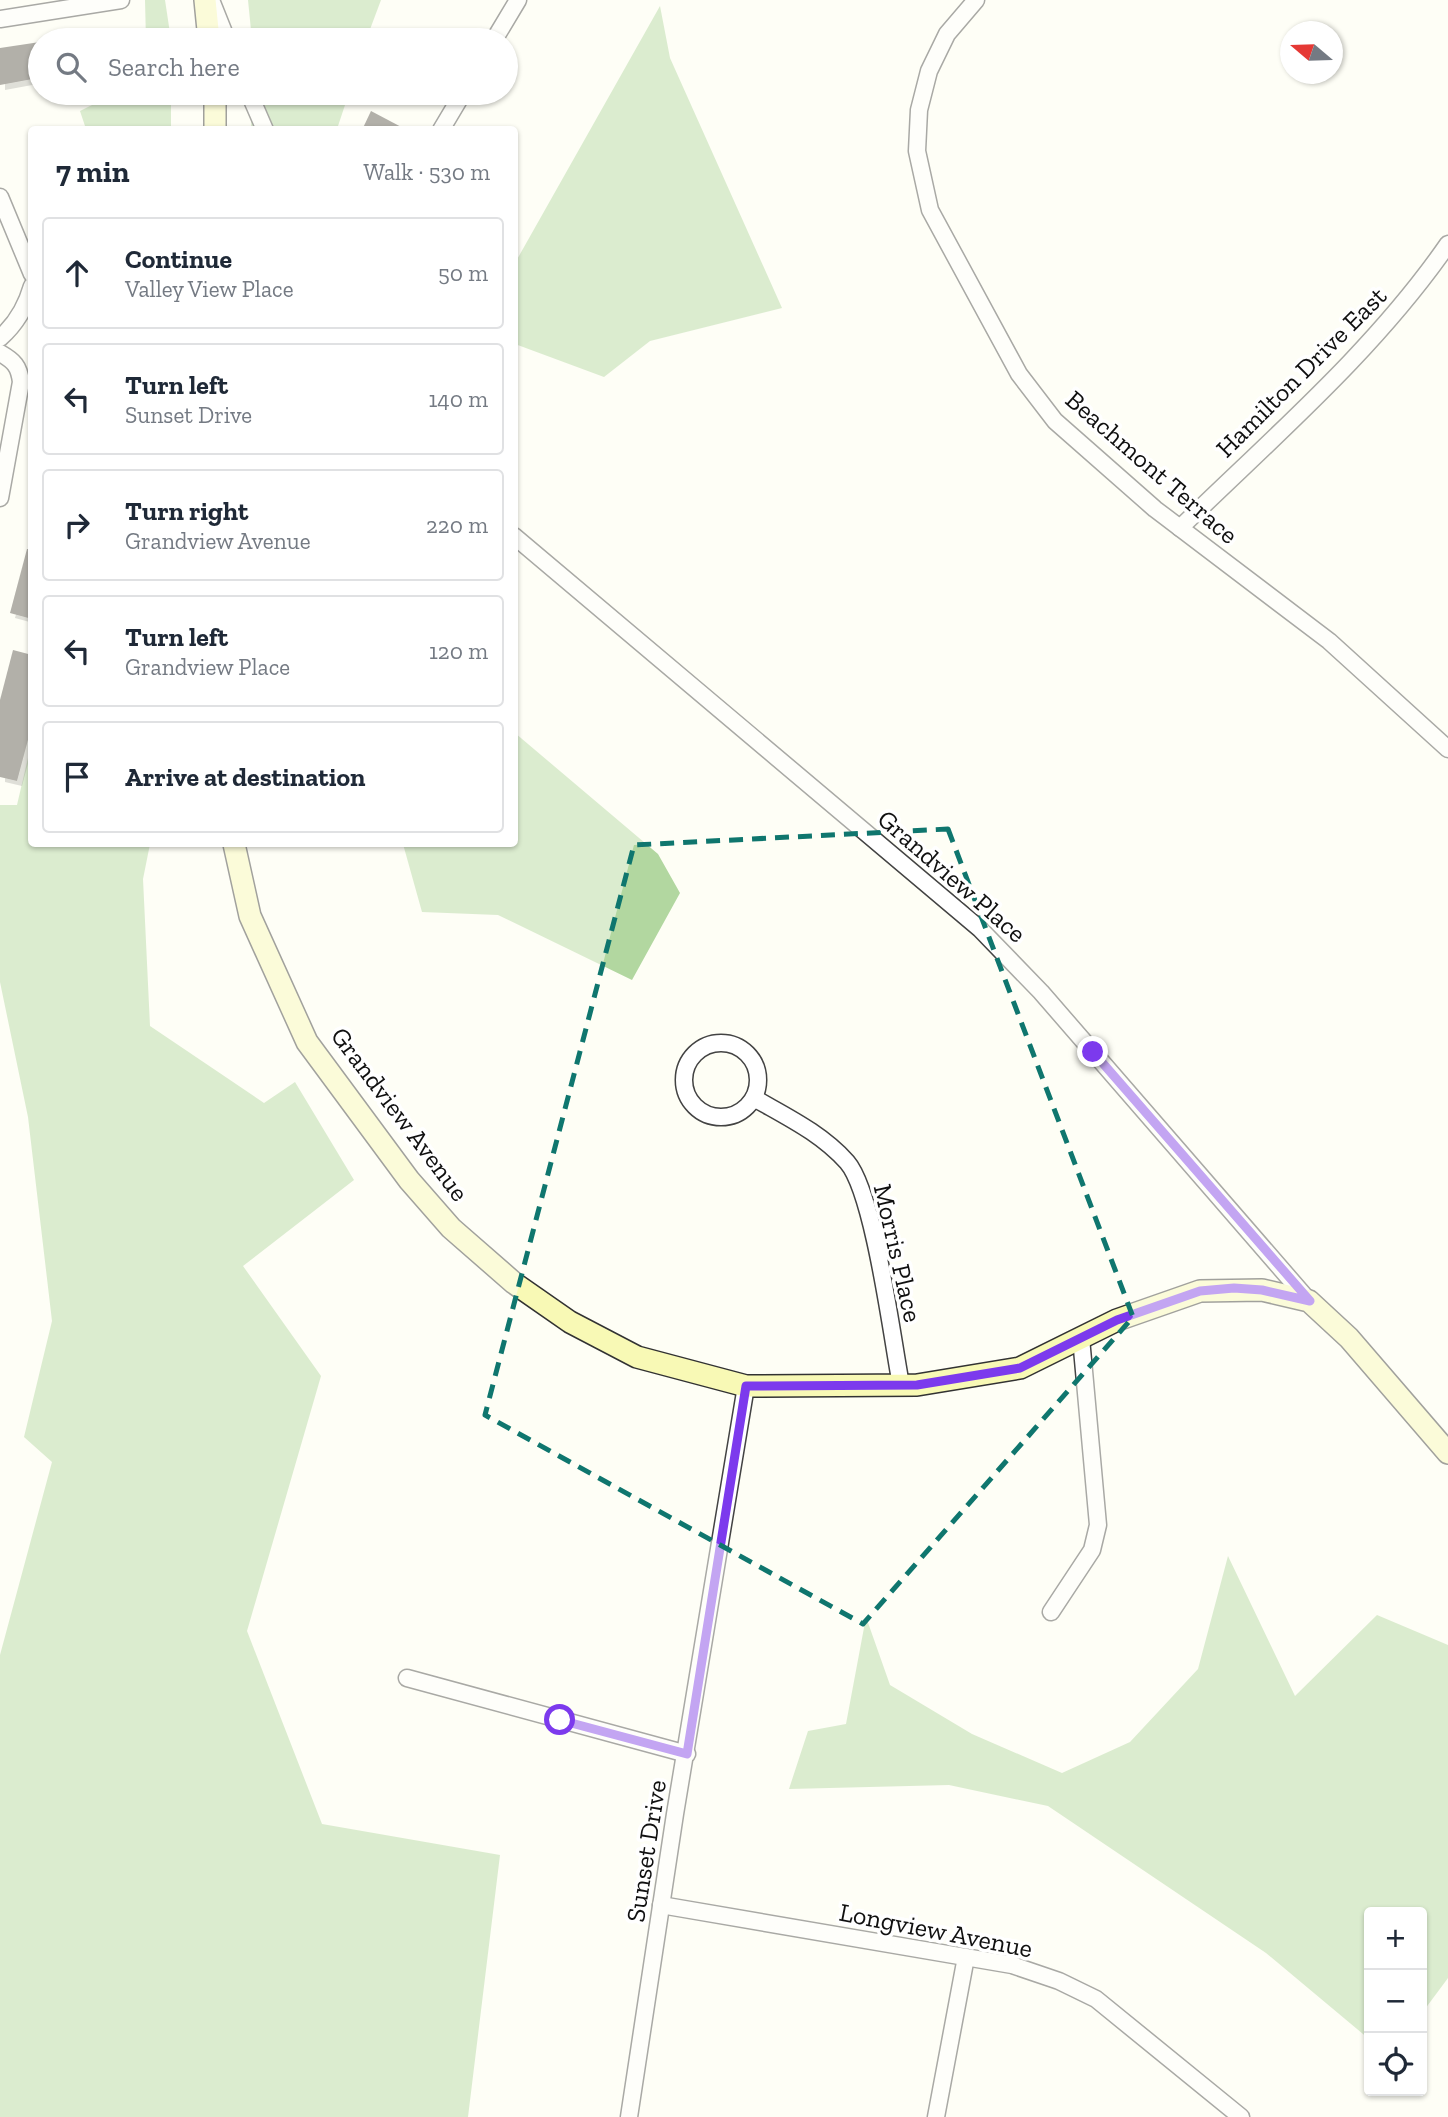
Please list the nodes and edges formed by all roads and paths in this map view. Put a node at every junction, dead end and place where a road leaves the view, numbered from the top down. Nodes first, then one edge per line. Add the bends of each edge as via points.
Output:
1 (121, 0) edge
2 (205, 0) edge
3 (211, 0) edge
4 (518, 0) edge
5 (976, 0) edge
6 (0, 19) edge
7 (208, 28) edge
8 (222, 28) edge
9 (501, 28) edge
10 (215, 105) edge
11 (255, 105) edge
12 (456, 105) edge
13 (215, 126) edge
14 (263, 126) edge
15 (443, 126) edge
16 (0, 197) edge
17 (1448, 244) edge
18 (28, 264) edge
19 (28, 297) edge
20 (0, 338) edge
21 (0, 353) edge
22 (0, 498) edge
23 (1180, 528) junction
24 (518, 539) edge
25 (1448, 749) edge
26 (235, 847) edge
27 (754, 1098) junction
28 (1310, 1301) junction
29 (1081, 1338) junction
30 (901, 1385) junction
31 (746, 1386) junction
32 (1448, 1453) edge
33 (1051, 1612) dead end
34 (407, 1678) dead end
35 (687, 1754) junction
36 (661, 1905) junction
37 (966, 1957) junction
38 (629, 2117) edge
39 (936, 2117) edge
40 (1241, 2117) edge

1 - 6 street
2 - 7 main road
3 - 8 street
4 - 9 street
5 - 23 street, Beachmont Terrace via 947,34 923,90 917,150 930,210 1019,374 1055,421
10 - 13 main road
11 - 14 street
12 - 15 street
16 - 18 street
17 - 23 street, Hamilton Drive East via 1375,337
19 - 20 street
21 - 22 street via 14,362 20,382
23 - 25 street, Beachmont Terrace via 1329,641
24 - 28 street, Grandview Place via 980,929 1041,992
26 - 31 main road, Grandview Avenue via 250,915 307,1042 409,1180 452,1228 514,1283 570,1322 637,1357
27 - 27 street via 758,1073 747,1053 722,1042 710,1044 692,1057 684,1083 687,1095 702,1112 736,1115
27 - 30 street, Morris Place via 826,1140 850,1165 867,1205
28 - 29 main road, Grandview Avenue via 1262,1290 1200,1291 1117,1320
28 - 32 main road via 1349,1338
29 - 30 main road, Grandview Avenue via 1020,1368
29 - 33 street via 1098,1525 1092,1550
30 - 31 main road, Grandview Avenue
31 - 35 street, Sunset Drive
34 - 35 street
35 - 36 street, Sunset Drive
36 - 37 street, Longview Avenue
36 - 38 street, Sunset Drive
37 - 39 street
37 - 40 street, Longview Avenue via 1012,1965 1096,1999

